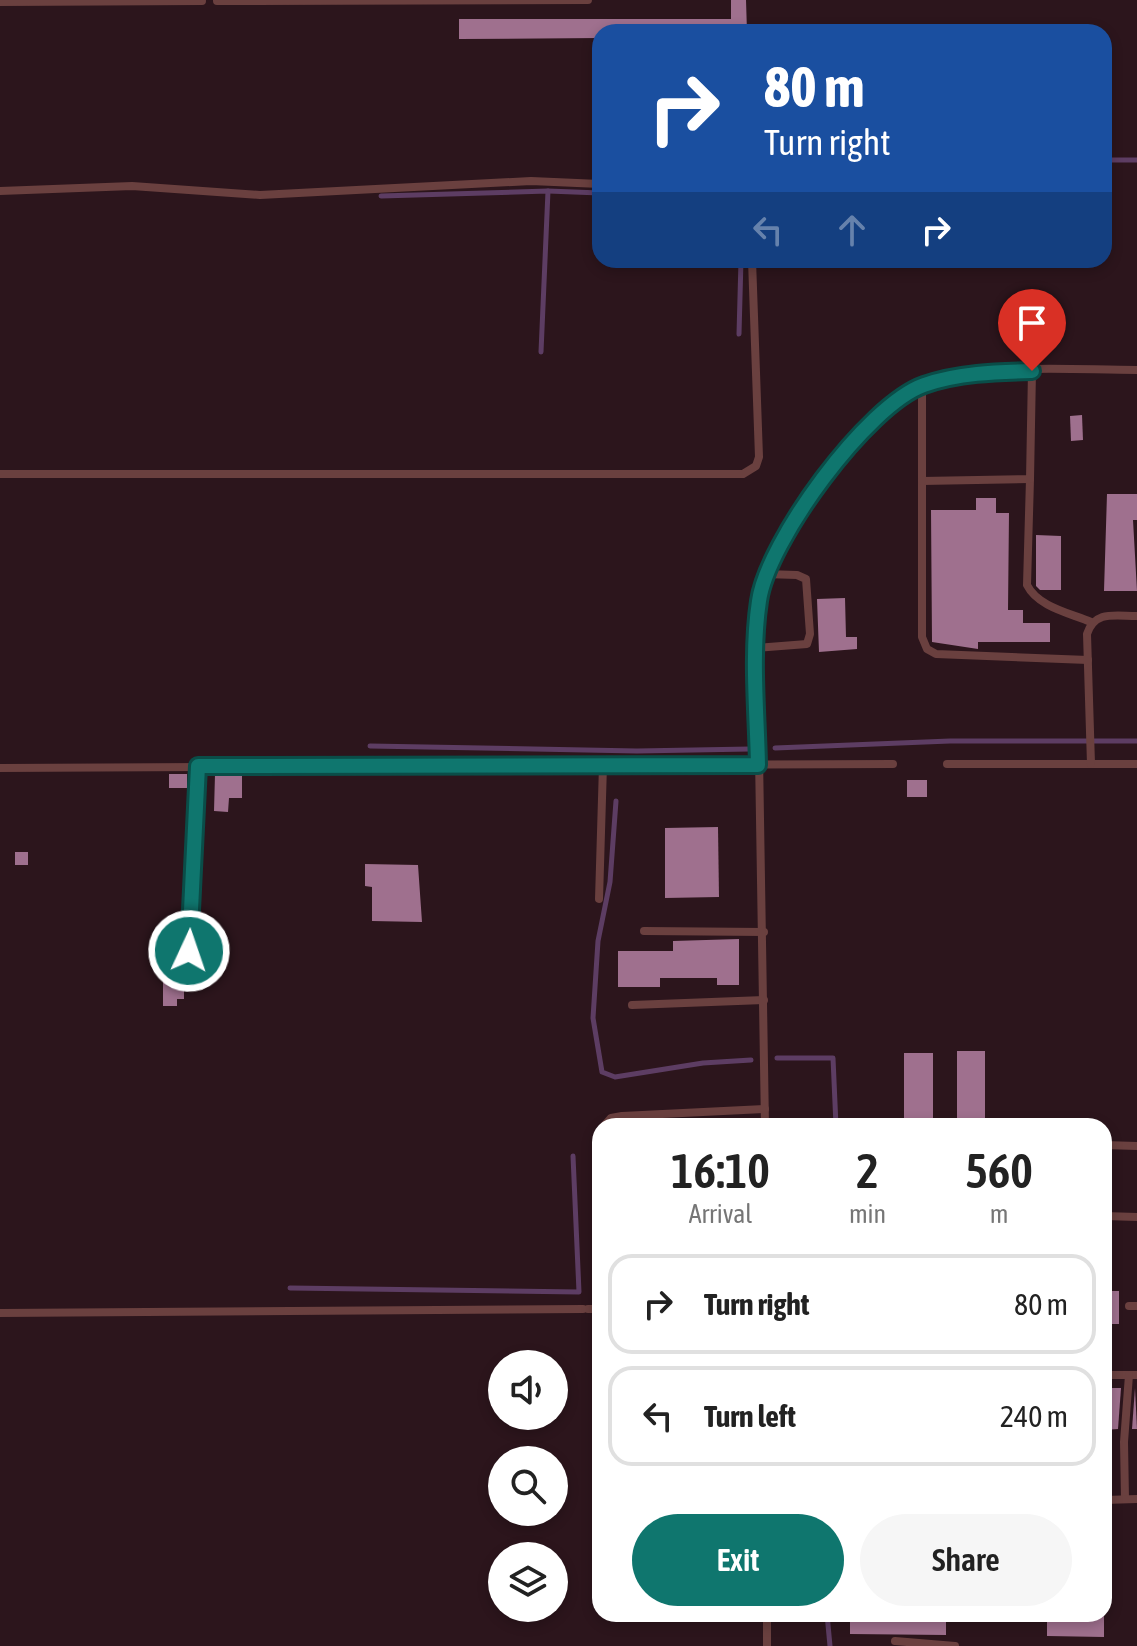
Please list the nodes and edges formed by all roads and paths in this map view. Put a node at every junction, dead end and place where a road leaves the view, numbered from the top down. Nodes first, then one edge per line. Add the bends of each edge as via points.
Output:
1 (588, 0) edge
2 (202, 1) edge
3 (217, 1) edge
4 (345, 1) edge
5 (0, 2) edge
6 (592, 184) edge
7 (0, 191) edge
8 (752, 268) edge
9 (1137, 370) edge
10 (1032, 371) junction
11 (922, 385) junction
12 (0, 474) edge
13 (1030, 479) junction
14 (922, 481) junction
15 (765, 574) junction
16 (1137, 616) edge
17 (1091, 622) junction
18 (757, 648) junction
19 (1088, 660) junction
20 (893, 764) dead end
21 (947, 764) dead end
22 (1091, 764) junction
23 (1137, 764) edge
24 (603, 765) junction
25 (758, 765) junction
26 (198, 766) junction
27 (0, 768) edge
28 (599, 899) dead end
29 (644, 931) dead end
30 (764, 932) junction
31 (189, 951) dead end
32 (764, 1000) junction
33 (632, 1005) dead end
34 (765, 1109) junction
35 (611, 1118) edge
36 (765, 1118) edge
37 (1112, 1145) edge
38 (1137, 1146) edge
39 (1112, 1216) edge
40 (1137, 1217) edge
41 (592, 1309) edge
42 (0, 1313) edge
43 (1112, 1375) edge
44 (1133, 1375) edge
45 (1125, 1499) junction
46 (1137, 1499) edge
47 (1112, 1500) edge
48 (767, 1622) edge
49 (895, 1641) dead end
50 (767, 1646) edge
51 (955, 1646) edge

1 - 4 lane
2 - 5 lane
3 - 4 lane
6 - 7 lane via 531,181 260,195 132,186
8 - 12 lane via 759,457 743,474
9 - 10 lane
10 - 11 lane via 975,374
10 - 13 lane
11 - 14 lane
11 - 15 lane via 901,396 848,450 790,527
13 - 14 lane
13 - 17 lane via 1027,585 1043,602
14 - 19 lane via 922,637 927,649 936,654
15 - 18 lane
15 - 18 lane via 806,579 810,634 807,644
16 - 17 lane via 1099,616
17 - 19 lane
18 - 25 lane
19 - 22 lane
20 - 25 lane
21 - 22 lane
22 - 23 lane
24 - 25 lane
24 - 26 lane
24 - 28 lane
25 - 30 lane
26 - 27 lane
26 - 31 lane
29 - 30 lane
30 - 32 lane
32 - 33 lane
32 - 34 lane
34 - 35 lane
34 - 36 lane
37 - 38 lane
39 - 40 lane
41 - 42 lane
43 - 44 lane
44 - 45 lane via 1124,1442
45 - 46 lane
45 - 47 lane
48 - 50 lane
49 - 51 lane

